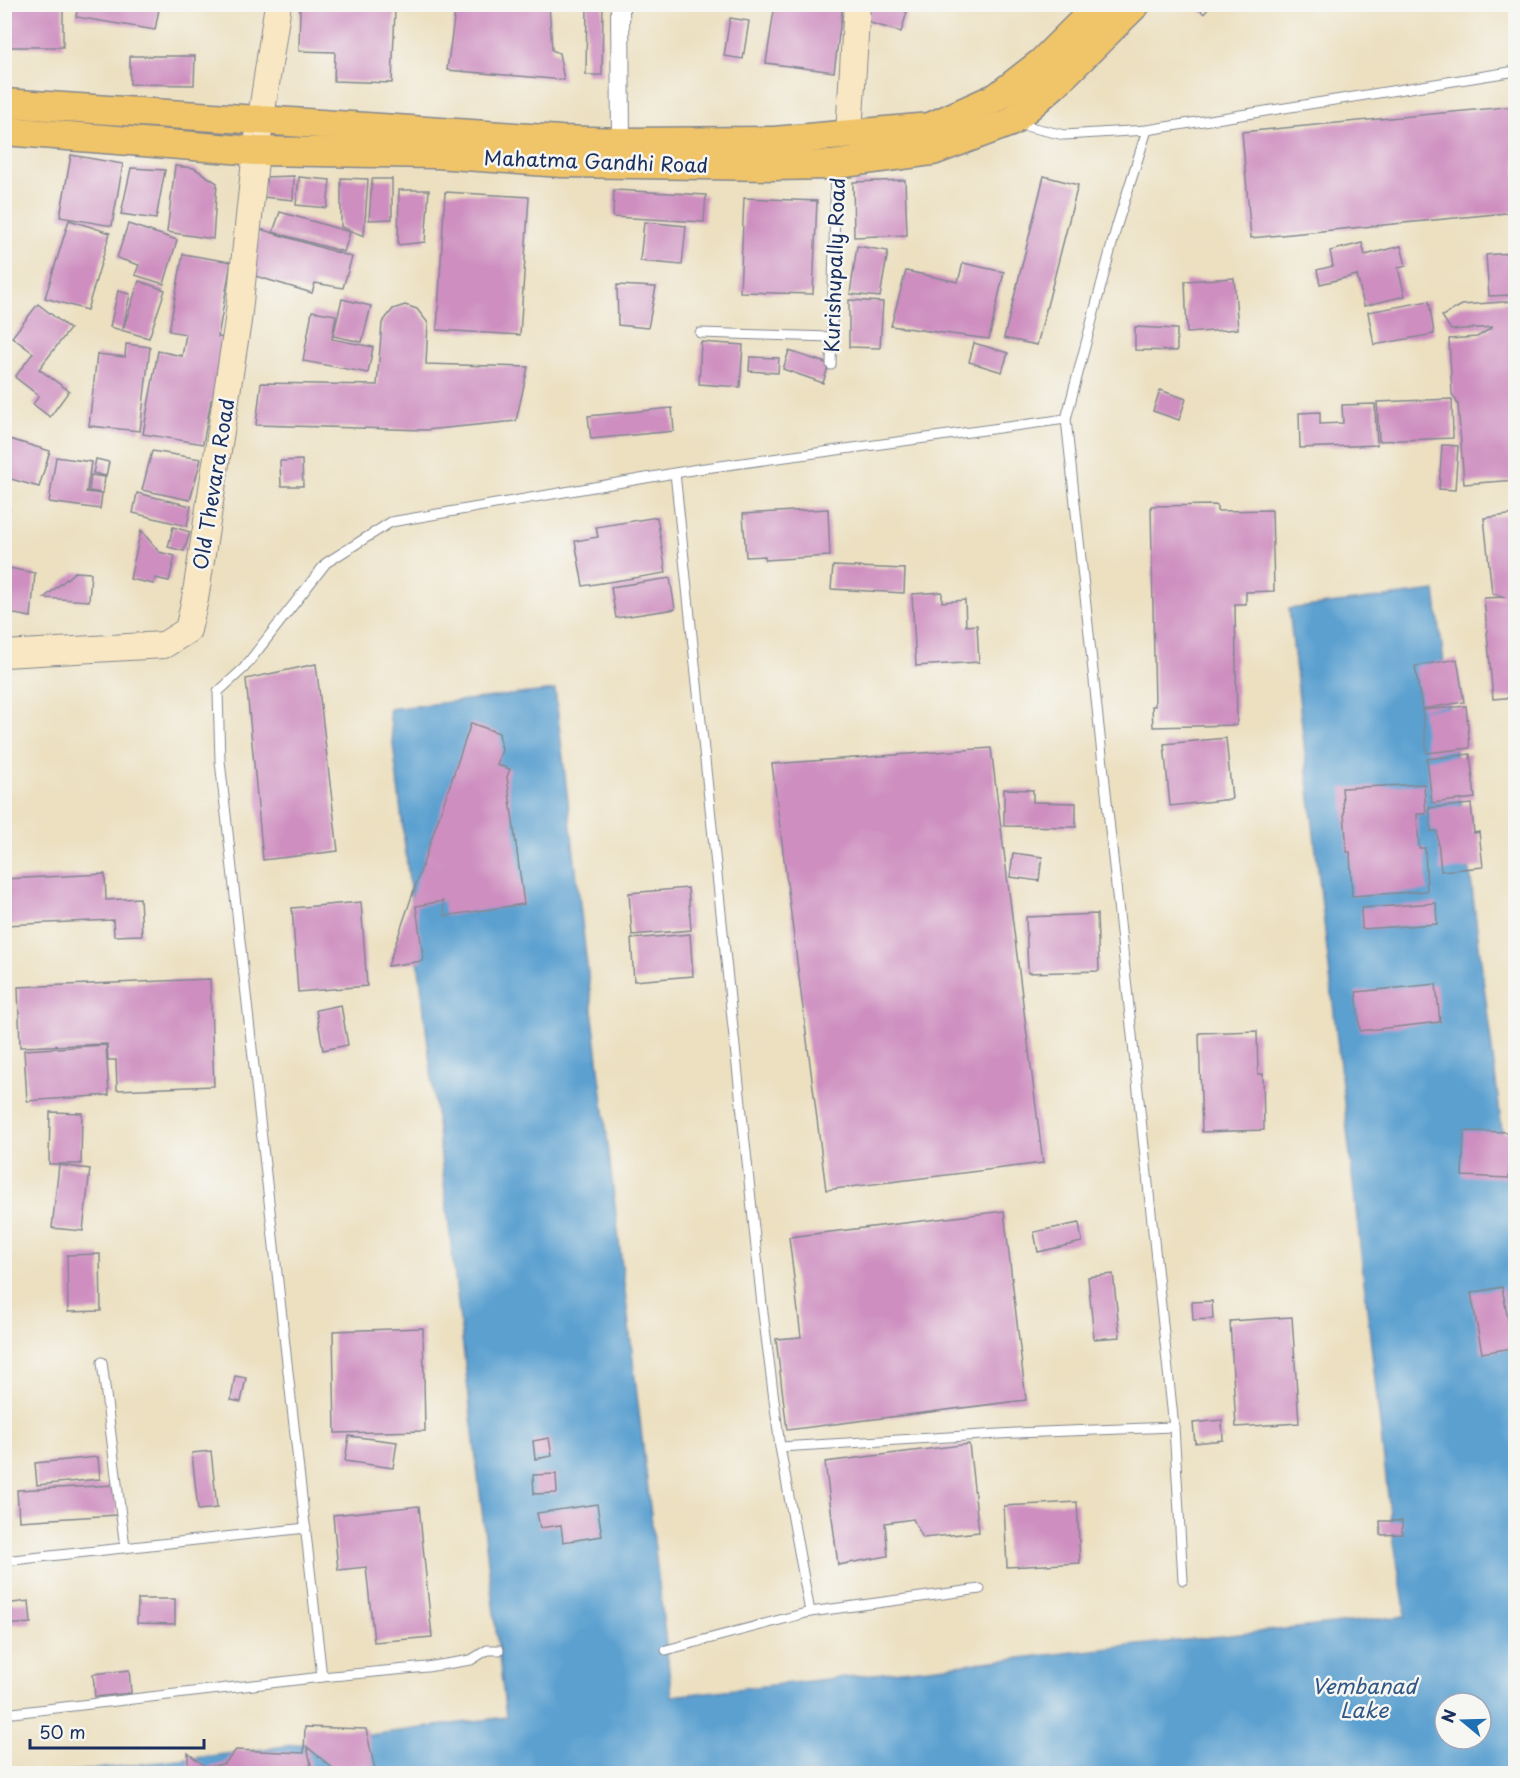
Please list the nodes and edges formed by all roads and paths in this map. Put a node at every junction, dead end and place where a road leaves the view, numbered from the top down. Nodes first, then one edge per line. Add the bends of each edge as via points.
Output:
1 (278, 4) edge
2 (620, 4) edge
3 (858, 4) edge
4 (1100, 4) edge
5 (1136, 4) edge
6 (1515, 71) edge
7 (997, 97) junction
8 (4, 104) edge
9 (261, 119) junction
10 (1011, 122) junction
11 (1146, 130) junction
12 (4, 131) edge
13 (849, 133) junction
14 (621, 142) junction
15 (256, 151) junction
16 (837, 165) junction
17 (700, 333) dead end
18 (832, 337) junction
19 (831, 365) dead end
20 (1066, 419) junction
21 (675, 473) junction
22 (4, 654) edge
23 (102, 1362) dead end
24 (1174, 1427) junction
25 (780, 1447) junction
26 (306, 1528) junction
27 (125, 1548) junction
28 (4, 1561) edge
29 (1183, 1580) dead end
30 (980, 1589) dead end
31 (810, 1612) junction
32 (499, 1650) dead end
33 (666, 1650) dead end
34 (322, 1677) junction
35 (4, 1714) edge

1 - 9 street, Old Thevara Road
2 - 14 street
3 - 13 street
4 - 7 main road, Mahatma Gandhi Road via 1042,62
5 - 10 main road, Mahatma Gandhi Road
6 - 11 lane
7 - 10 main road
7 - 13 main road, Mahatma Gandhi Road via 930,126
8 - 9 main road, Mahatma Gandhi Road
9 - 14 main road, Mahatma Gandhi Road
9 - 15 street, Old Thevara Road
10 - 11 lane via 1064,135
10 - 16 main road, Mahatma Gandhi Road via 933,151
11 - 20 lane
12 - 15 main road, Mahatma Gandhi Road
13 - 14 main road, Mahatma Gandhi Road via 774,141
15 - 16 main road, Mahatma Gandhi Road via 436,154 562,163
15 - 22 street, Old Thevara Road via 238,321 188,630 164,645
16 - 18 lane, Kurishupally Road
17 - 18 lane
18 - 19 lane, Kurishupally Road
20 - 21 lane
20 - 24 lane
21 - 25 lane
21 - 26 lane via 391,522 326,563 244,668 218,692 220,761
23 - 27 lane
24 - 25 lane
24 - 29 lane
25 - 31 lane
26 - 27 lane
26 - 34 lane
27 - 28 lane
30 - 31 lane
31 - 33 lane
32 - 34 lane via 487,1650 471,1660 427,1667
34 - 35 lane

